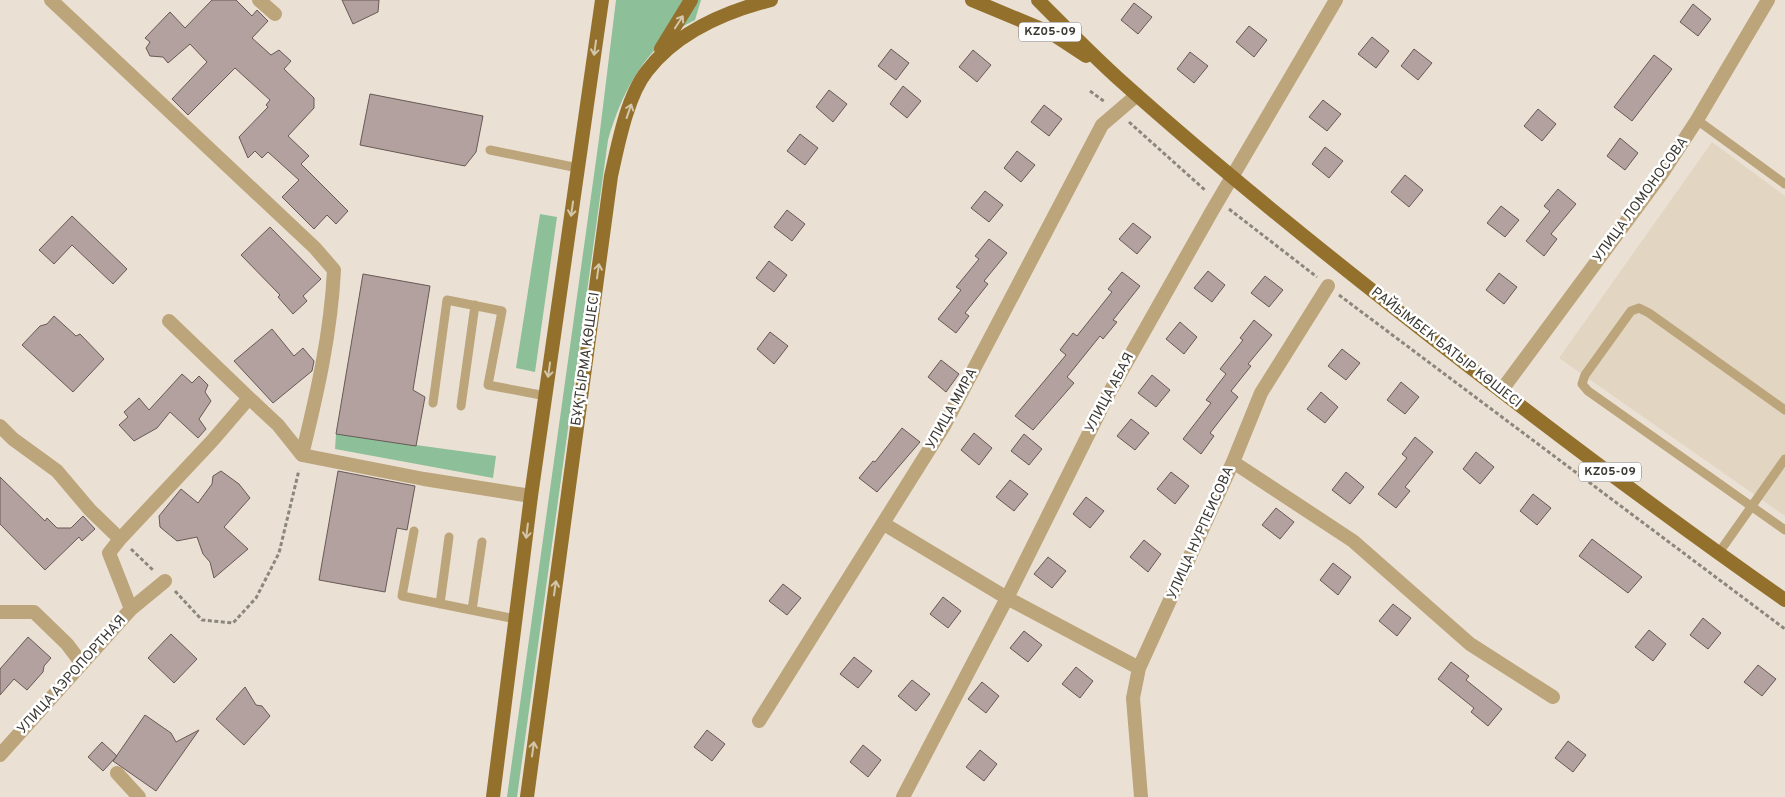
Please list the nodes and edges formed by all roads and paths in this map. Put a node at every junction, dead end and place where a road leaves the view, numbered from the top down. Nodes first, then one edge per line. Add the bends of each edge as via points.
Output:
1 (51, 0) edge
2 (259, 0) edge
3 (602, 0) edge
4 (690, 0) edge
5 (771, 0) edge
6 (972, 0) edge
7 (1038, 0) edge
8 (1336, 0) edge
9 (1768, 0) edge
10 (275, 14) dead end
11 (645, 72) junction
12 (1119, 80) junction
13 (1090, 91) dead end
14 (1137, 95) junction
15 (1118, 111) junction
16 (1697, 120) junction
17 (490, 150) dead end
18 (578, 168) junction
19 (1233, 178) junction
20 (1785, 184) edge
21 (1218, 202) junction
22 (1328, 286) junction
23 (475, 306) junction
24 (169, 321) dead end
25 (1501, 391) junction
26 (546, 396) junction
27 (249, 398) junction
28 (433, 403) dead end
29 (462, 406) dead end
30 (1785, 410) edge
31 (0, 426) edge
32 (302, 455) junction
33 (1785, 459) edge
34 (1233, 462) junction
35 (531, 496) junction
36 (1752, 506) junction
37 (884, 524) junction
38 (1785, 530) edge
39 (414, 531) dead end
40 (449, 537) dead end
41 (120, 539) junction
42 (482, 542) dead end
43 (1718, 554) junction
44 (165, 581) junction
45 (1007, 598) junction
46 (1785, 600) edge
47 (440, 604) junction
48 (132, 609) junction
49 (472, 610) junction
50 (0, 612) edge
51 (516, 619) junction
52 (1785, 629) edge
53 (82, 664) junction
54 (1139, 668) junction
55 (1553, 697) dead end
56 (759, 720) dead end
57 (0, 755) edge
58 (116, 773) dead end
59 (138, 797) edge
60 (493, 797) edge
61 (526, 797) edge
62 (903, 797) edge
63 (1141, 797) edge

1 - 32 street via 315,248 334,270 323,362
2 - 10 street
3 -> 18 main road
11 -> 4 main road
5 - 11 main road, БҰҚТЫРМА КӨШЕСІ via 732,11 680,38
6 - 12 main road, KZ05-09 via 1051,33
7 - 12 main road, KZ05-09
8 - 19 street, УЛИЦА АБАЯ
9 - 16 street, УЛИЦА ЛОМОНОСОВА
61 -> 11 main road, БҰҚТЫРМА КӨШЕСІ via 611,176 626,121
12 - 14 main road, РАЙЫМБЕК БАТЫР КӨШЕСІ
13 - 15 path
14 - 15 street, УЛИЦА МИРА
14 - 19 main road, РАЙЫМБЕК БАТЫР КӨШЕСІ / KZ05-09
15 - 21 path
15 - 37 street, УЛИЦА МИРА via 1102,125 944,426
16 - 20 lane
16 - 25 street, УЛИЦА ЛОМОНОСОВА via 1663,172
17 - 18 lane
18 -> 26 main road
19 - 21 street, УЛИЦА АБАЯ
19 - 25 main road, РАЙЫМБЕК БАТЫР КӨШЕСІ / KZ05-09
21 - 22 path
21 - 45 street, УЛИЦА АБАЯ via 1107,397
22 - 34 street, УЛИЦА НУРПЕИСОВА via 1261,393
22 - 52 path
23 - 26 lane via 502,311 488,385
23 - 28 lane via 447,300
23 - 29 lane
24 - 27 street
25 - 43 main road, РАЙЫМБЕК БАТЫР КӨШЕСІ / KZ05-09
26 - 35 main road
27 - 32 street via 278,425
27 - 41 street
30 - 36 lane via 1639,308 1631,311 1585,375 1582,384 1588,392
31 - 41 street via 57,471
32 - 35 street
32 - 44 path via 279,554 256,598 233,623 202,620
33 - 36 lane
34 - 54 street, УЛИЦА НУРПЕИСОВА
34 - 55 street via 1353,541 1470,644
35 -> 51 main road
36 - 38 lane
36 - 43 lane
37 - 45 street
37 - 56 street, УЛИЦА МИРА
39 - 47 lane via 402,596
40 - 47 lane
41 - 44 path
41 - 48 street, УЛИЦА АЭРОПОРТНАЯ via 109,553
42 - 49 lane
43 - 46 main road, РАЙЫМБЕК БАТЫР КӨШЕСІ / KZ05-09
44 - 48 street
45 - 54 street
45 - 62 street, УЛИЦА АБАЯ
47 - 49 lane
48 - 53 street, УЛИЦА АЭРОПОРТНАЯ
49 - 51 lane
50 - 53 street via 34,612 67,644
51 - 60 main road
53 - 57 street, УЛИЦА АЭРОПОРТНАЯ
54 - 63 street, УЛИЦА НУРПЕИСОВА via 1133,698
58 - 59 street

